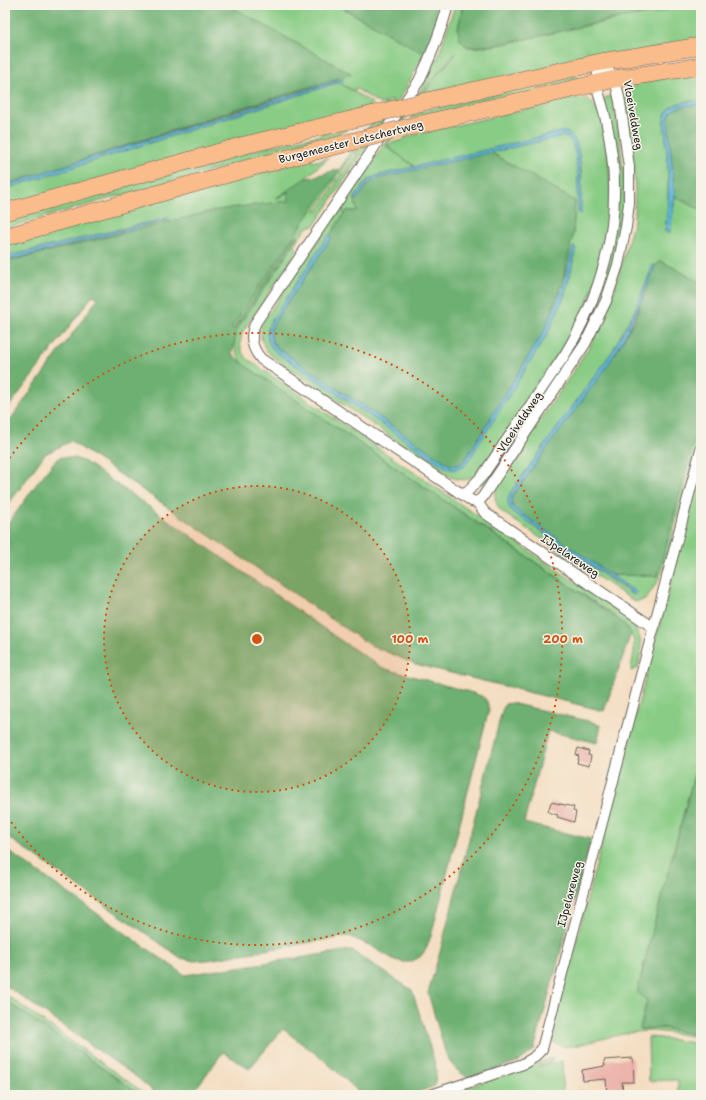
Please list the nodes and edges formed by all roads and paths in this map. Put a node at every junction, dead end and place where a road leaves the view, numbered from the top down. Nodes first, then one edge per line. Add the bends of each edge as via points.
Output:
1 (448, 5) edge
2 (701, 46) edge
3 (600, 62) junction
4 (701, 66) edge
5 (615, 79) junction
6 (597, 83) junction
7 (5, 212) edge
8 (5, 237) edge
9 (701, 449) edge
10 (459, 493) junction
11 (477, 502) junction
12 (654, 628) junction
13 (431, 1095) edge

1 - 10 street via 432,54 419,81 256,322 252,330 252,340 254,350 261,359
2 - 3 main road, Burgemeester Letschertweg
3 - 5 street, Vloeiveldweg
3 - 6 street, Vloeiveldweg
3 - 7 main road, Burgemeester Letschertweg, bridge via 244,144
4 - 5 main road, Burgemeester Letschertweg
5 - 6 main road, Burgemeester Letschertweg
5 - 11 street, Vloeiveldweg via 626,143 630,187 626,227 618,265 599,317 582,350 493,483
6 - 8 main road, Burgemeester Letschertweg, bridge via 347,142
6 - 10 street, Vloeiveldweg via 608,128 614,176 611,233 599,283 589,310 560,362 483,475 467,492
9 - 12 street, IJpelareweg
10 - 11 street
11 - 12 street, IJpelareweg via 485,513
12 - 13 street, IJpelareweg via 542,1049 523,1064

